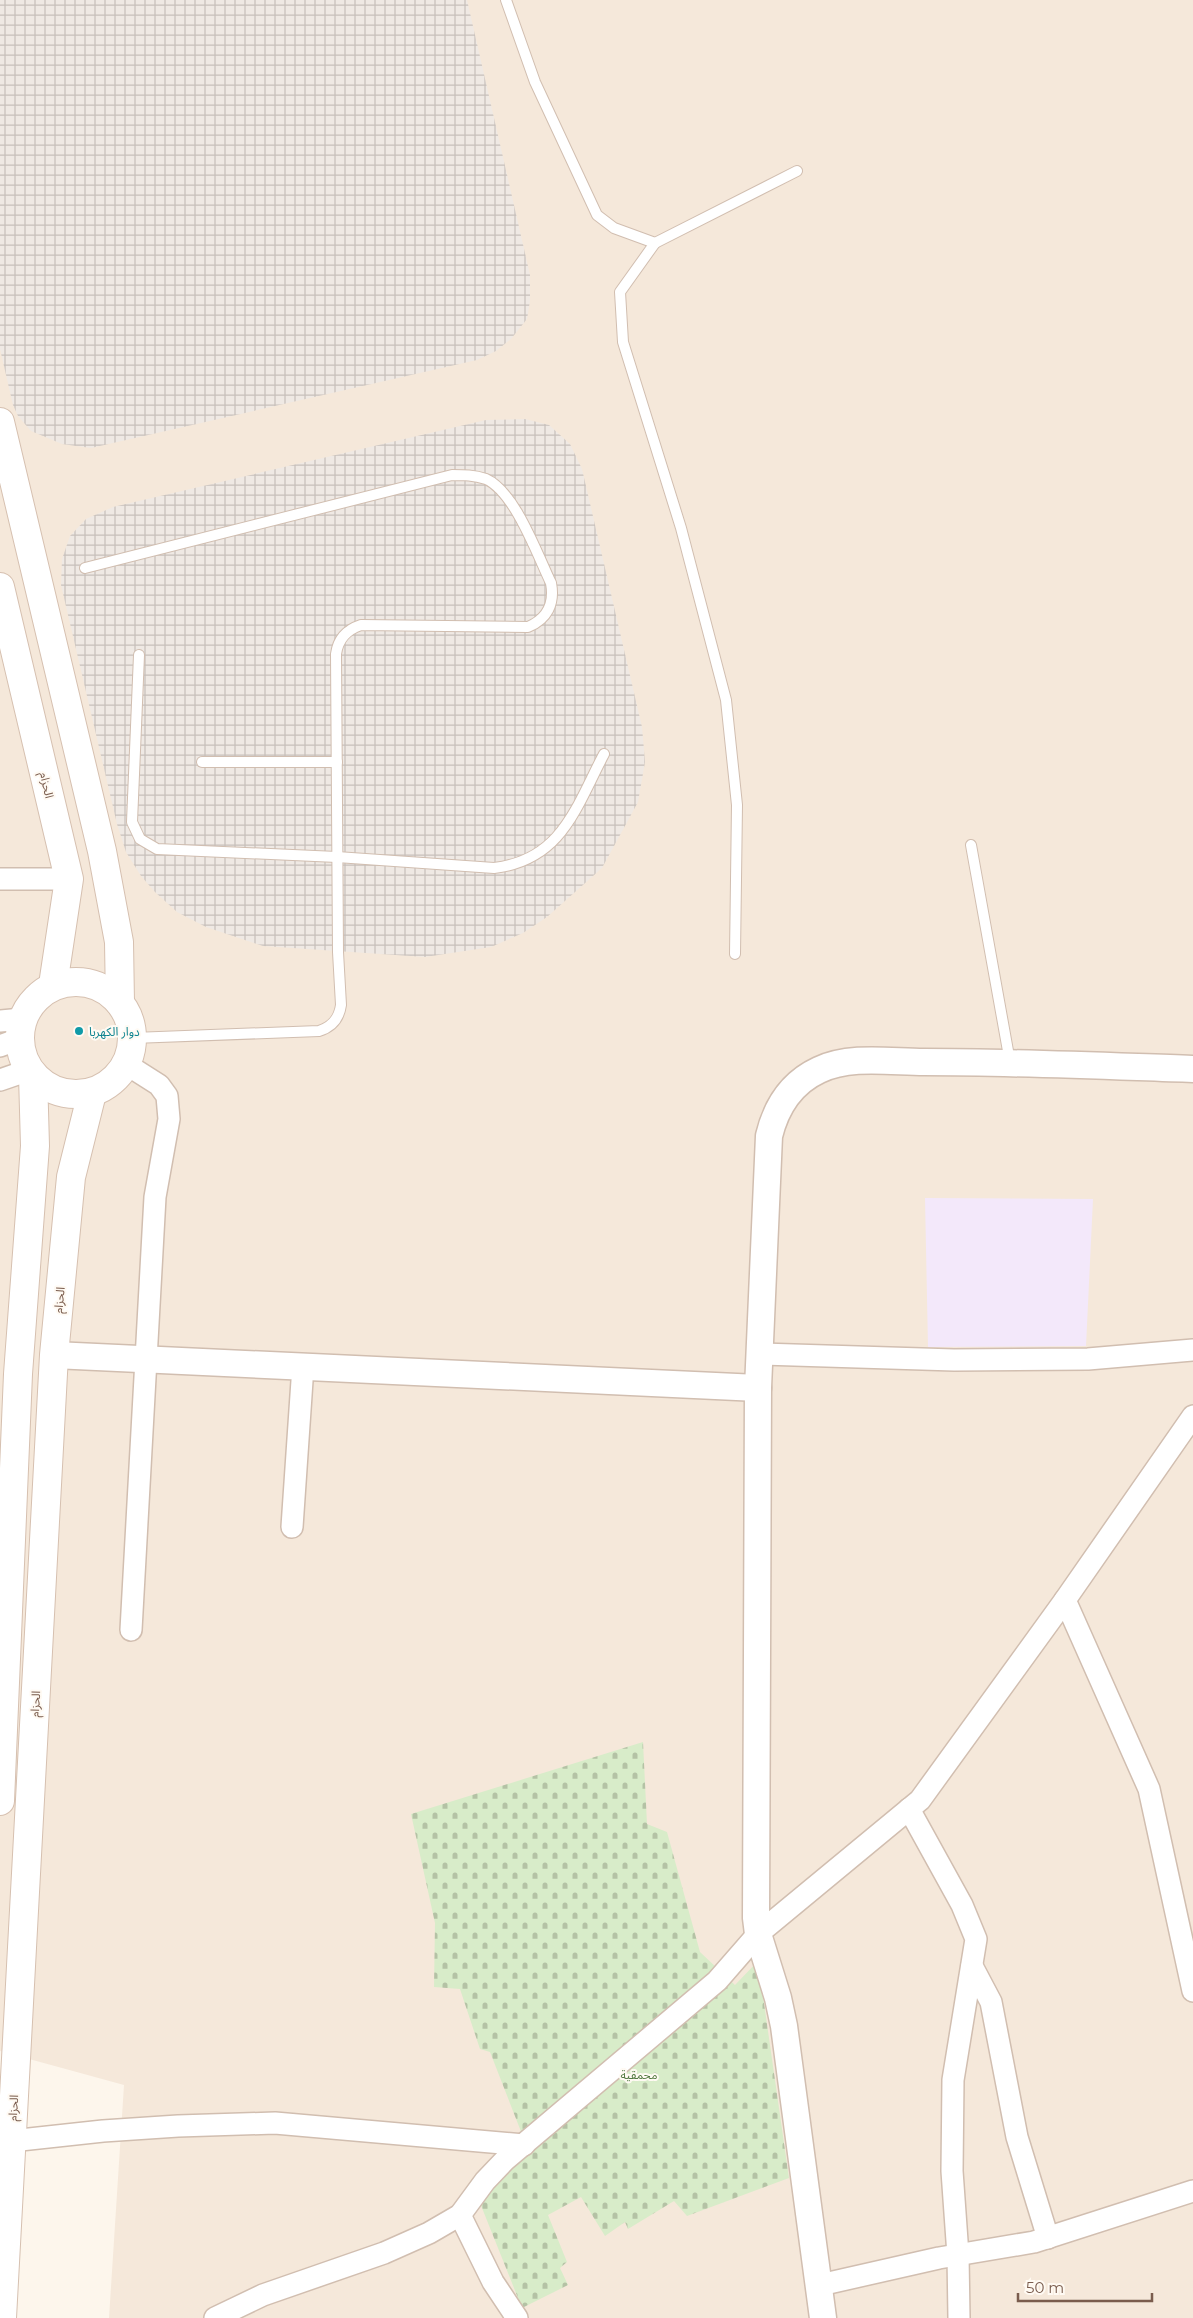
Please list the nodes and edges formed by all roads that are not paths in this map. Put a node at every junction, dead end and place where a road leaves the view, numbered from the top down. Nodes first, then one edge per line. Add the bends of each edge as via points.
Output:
1 (506, 0) edge
2 (797, 171) dead end
3 (655, 243) junction
4 (0, 422) edge
5 (85, 568) dead end
6 (0, 587) edge
7 (139, 655) dead end
8 (604, 754) dead end
9 (202, 762) dead end
10 (337, 762) junction
11 (970, 845) dead end
12 (337, 857) junction
13 (0, 879) edge
14 (69, 879) junction
15 (735, 954) dead end
16 (53, 986) junction
17 (120, 1003) junction
18 (10, 1031) edge
19 (130, 1051) junction
20 (1010, 1062) junction
21 (1193, 1069) edge
22 (31, 1072) junction
23 (0, 1080) edge
24 (92, 1093) junction
25 (1193, 1350) edge
26 (759, 1354) junction
27 (146, 1359) junction
28 (53, 1365) junction
29 (303, 1366) junction
30 (18, 1374) junction
31 (758, 1388) junction
32 (1193, 1416) edge
33 (292, 1527) dead end
34 (1065, 1600) junction
35 (131, 1630) dead end
36 (1, 1760) edge
37 (0, 1801) edge
38 (910, 1809) junction
39 (758, 1934) junction
40 (972, 1966) junction
41 (1190, 1967) edge
42 (1193, 1991) edge
43 (11, 2142) junction
44 (524, 2145) junction
45 (1193, 2191) edge
46 (460, 2216) junction
47 (1048, 2238) junction
48 (958, 2255) junction
49 (820, 2285) junction
50 (2, 2318) edge
51 (215, 2318) edge
52 (517, 2318) edge
53 (823, 2318) edge
54 (959, 2318) edge

1 - 3 lane via 536,82 597,215 614,228
2 - 3 lane
3 - 15 lane via 620,292 623,342 681,528 726,700 737,806
4 - 17 main road via 108,878 119,942
5 - 10 lane via 452,475 470,474 487,480 502,491 551,582 553,592 549,610 528,627 369,625 346,632 336,654
6 - 14 main road, الحزام
7 - 12 lane via 132,822 140,839 156,849
8 - 12 lane via 564,830 526,861 494,868
9 - 10 lane
10 - 12 lane
11 - 20 lane
12 - 19 lane via 341,1005 332,1025 319,1031
13 - 14 street
14 - 16 main road, الحزام
16 - 17 main road via 71,981 90,983 107,990
16 - 18 main road via 34,999
17 - 19 main road via 131,1025
18 - 22 main road
19 - 24 main road via 112,1081
19 - 27 street via 167,1096 169,1107 155,1197
20 - 21 street
20 - 26 street via 846,1062 812,1073 785,1097 772,1122 769,1136
22 - 23 street
22 - 24 main road via 45,1086 60,1092
22 - 30 main road via 35,1146
24 - 28 main road, الحزام via 71,1177
25 - 26 street via 1088,1359 954,1360
26 - 31 street
27 - 28 street
27 - 29 street
27 - 35 street
28 - 30 main road
28 - 43 main road, الحزام
29 - 31 street
29 - 33 street
30 - 36 main road
31 - 39 street
32 - 34 street
34 - 38 street via 920,1800
34 - 41 street via 1149,1789
36 - 37 main road
38 - 39 street
38 - 40 street via 962,1905 976,1939
39 - 44 street via 716,1981
39 - 49 street via 774,1980 784,2026
40 - 47 street via 990,2002 1017,2137
40 - 48 street via 953,2080 952,2171
41 - 42 street
43 - 44 street via 103,2131 274,2123
43 - 50 main road, الحزام
44 - 46 street via 485,2181
45 - 47 street
46 - 51 street via 384,2253 263,2295
46 - 52 street via 493,2282
47 - 48 street
48 - 49 street
48 - 54 street
49 - 53 street

